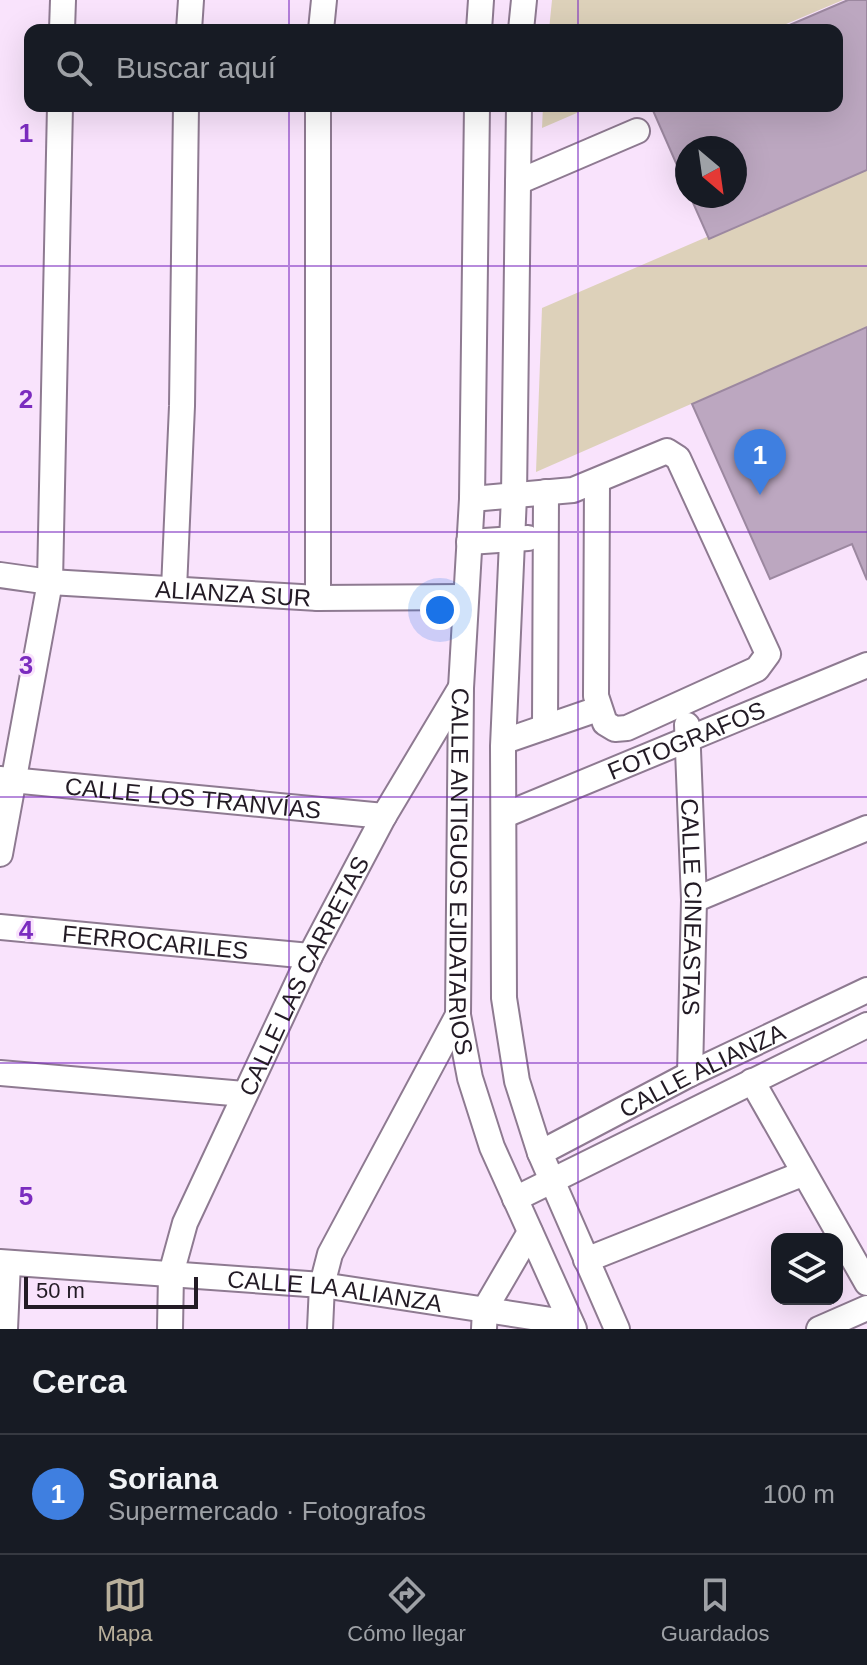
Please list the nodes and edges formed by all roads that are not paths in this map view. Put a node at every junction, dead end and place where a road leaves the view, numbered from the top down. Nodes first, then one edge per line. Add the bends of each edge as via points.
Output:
1 (63, 0) edge
2 (191, 0) edge
3 (324, 0) edge
4 (481, 0) edge
5 (524, 0) edge
6 (62, 24) edge
7 (189, 24) edge
8 (322, 24) edge
9 (479, 24) edge
10 (522, 24) edge
11 (60, 112) edge
12 (186, 112) edge
13 (318, 112) edge
14 (477, 112) edge
15 (519, 112) edge
16 (637, 131) dead end
17 (518, 182) junction
18 (597, 483) junction
19 (546, 492) junction
20 (514, 496) junction
21 (472, 499) junction
22 (546, 537) junction
23 (513, 539) junction
24 (469, 542) junction
25 (0, 575) edge
26 (50, 582) junction
27 (174, 589) junction
28 (465, 597) junction
29 (318, 598) junction
30 (867, 665) edge
31 (461, 688) junction
32 (681, 704) junction
33 (598, 709) junction
34 (545, 727) junction
35 (690, 738) junction
36 (505, 741) junction
37 (6, 779) edge
38 (505, 815) junction
39 (384, 816) junction
40 (867, 828) edge
41 (0, 854) edge
42 (694, 900) junction
43 (0, 927) edge
44 (310, 956) junction
45 (867, 990) edge
46 (458, 1015) junction
47 (867, 1025) edge
48 (0, 1073) edge
49 (690, 1074) junction
50 (752, 1081) junction
51 (244, 1094) junction
52 (540, 1153) junction
53 (802, 1174) junction
54 (551, 1181) junction
55 (515, 1199) junction
56 (530, 1232) junction
57 (586, 1260) junction
58 (4, 1262) edge
59 (171, 1274) junction
60 (867, 1283) edge
61 (322, 1285) junction
62 (867, 1308) edge
63 (484, 1319) edge
64 (3, 1324) edge
65 (573, 1326) edge
66 (170, 1329) edge
67 (320, 1329) edge
68 (617, 1329) edge
69 (819, 1329) edge

1 - 6 street
2 - 7 street
3 - 8 street
4 - 9 street
5 - 10 street
11 - 26 street
12 - 27 street
13 - 29 street
14 - 21 street, CALLE ANTIGUOS EJIDATARIOS
15 - 17 street, CALLE ANTIGUOS EJIDATARIOS
16 - 17 street
17 - 20 street, CALLE ANTIGUOS EJIDATARIOS
18 - 19 street
18 - 32 street via 673,452 766,645 768,654 757,669
18 - 33 street
19 - 20 street
19 - 22 street
20 - 21 street
20 - 23 street, CALLE ANTIGUOS EJIDATARIOS
21 - 24 street, CALLE ANTIGUOS EJIDATARIOS
22 - 23 street
22 - 34 street
23 - 24 street
23 - 36 street, CALLE ANTIGUOS EJIDATARIOS
24 - 28 street, CALLE ANTIGUOS EJIDATARIOS
25 - 26 street, ALIANZA SUR
26 - 27 street, ALIANZA SUR
26 - 37 street
27 - 29 street, ALIANZA SUR
28 - 29 street, ALIANZA SUR
28 - 31 street, CALLE ANTIGUOS EJIDATARIOS
30 - 35 street, FOTOGRAFOS
31 - 39 street, CALLE LAS CARRETAS
31 - 46 street, CALLE ANTIGUOS EJIDATARIOS
32 - 33 street via 615,729
32 - 35 street, CALLE CINEASTAS
33 - 34 street
34 - 36 street
35 - 38 street, FOTOGRAFOS
35 - 42 street, CALLE CINEASTAS
36 - 38 street, CALLE ANTIGUOS EJIDATARIOS
37 - 39 street, CALLE LOS TRANVÍAS
37 - 41 street
38 - 52 street, CALLE ANTIGUOS EJIDATARIOS via 504,998 517,1081
39 - 44 street, CALLE LAS CARRETAS
40 - 42 street
42 - 49 street, CALLE CINEASTAS
43 - 44 street, FERROCARILES
44 - 51 street, CALLE LAS CARRETAS
45 - 49 street, CALLE ALIANZA
46 - 55 street, CALLE ANTIGUOS EJIDATARIOS via 487,1134
46 - 61 street via 346,1222
47 - 50 street
48 - 51 street
49 - 52 street, CALLE ALIANZA
50 - 53 street
50 - 54 street
51 - 59 street, CALLE LAS CARRETAS via 185,1223
52 - 54 street, CALLE ANTIGUOS EJIDATARIOS
53 - 57 street
53 - 60 street
54 - 55 street
54 - 57 street, CALLE ANTIGUOS EJIDATARIOS
55 - 56 street, CALLE ANTIGUOS EJIDATARIOS
56 - 63 street
56 - 65 street, CALLE ANTIGUOS EJIDATARIOS
57 - 68 street, CALLE ANTIGUOS EJIDATARIOS
58 - 59 street, CALLE LA ALIANZA
58 - 64 street
59 - 61 street, CALLE LA ALIANZA
59 - 66 street, CALLE LAS CARRETAS
61 - 63 street, CALLE LA ALIANZA
61 - 67 street
62 - 69 street
63 - 65 street, CALLE LA ALIANZA

